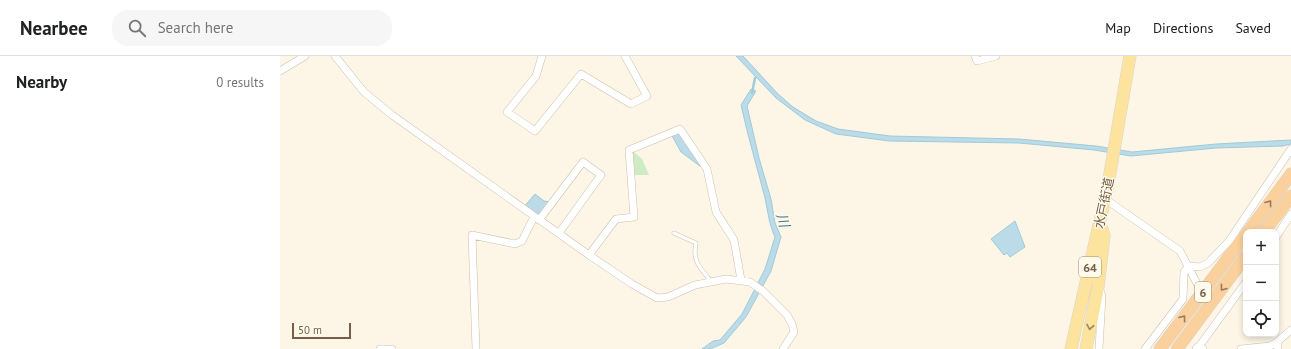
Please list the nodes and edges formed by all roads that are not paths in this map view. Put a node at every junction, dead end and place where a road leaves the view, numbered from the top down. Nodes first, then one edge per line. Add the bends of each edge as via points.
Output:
1 (305, 56) edge
2 (335, 56) edge
3 (542, 56) edge
4 (625, 56) edge
5 (975, 56) edge
6 (996, 56) edge
7 (1130, 56) edge
8 (280, 71) edge
9 (1291, 148) edge
10 (1291, 174) edge
11 (1291, 196) edge
12 (1105, 199) junction
13 (1291, 214) edge
14 (536, 219) junction
15 (1100, 220) junction
16 (1250, 229) edge
17 (1266, 229) edge
18 (559, 233) junction
19 (674, 233) dead end
20 (1279, 233) edge
21 (1243, 238) edge
22 (589, 255) junction
23 (1243, 260) edge
24 (1189, 266) junction
25 (741, 280) junction
26 (712, 282) junction
27 (1243, 286) edge
28 (1098, 287) junction
29 (1202, 293) junction
30 (1291, 330) edge
31 (1277, 346) edge
32 (380, 349) edge
33 (392, 349) edge
34 (476, 349) edge
35 (783, 349) edge
36 (1071, 349) edge
37 (1086, 349) edge
38 (1099, 349) edge
39 (1145, 349) edge
40 (1160, 349) edge
41 (1177, 349) edge
42 (1199, 349) edge
43 (1241, 349) edge

1 - 8 street
2 - 14 street via 364,92 392,115
3 - 4 street via 536,76 507,112 534,131 581,74 631,104 647,96
5 - 6 street via 977,61
7 - 12 main road, 水戸街道 / 64
9 - 24 street via 1229,241 1208,263 1200,267
16 -> 10 highway, 6
11 - 17 highway
12 - 15 main road, 水戸街道 / 64
12 - 24 street via 1180,251
13 - 20 street
14 - 18 street
14 - 18 street via 583,162 601,175
14 - 34 street via 522,241 515,244 472,235
15 - 28 main road, 64 via 1104,236
15 - 36 main road, 水戸街道 / 64
18 - 22 street
19 - 26 lane via 696,243 694,252 699,267
21 - 29 highway, 6
22 - 25 street via 616,219 634,217 629,150 680,129 707,169 716,212 734,240
22 - 26 street via 657,298 663,299 695,285
23 -> 41 highway, 6
24 - 29 street
24 - 39 street via 1184,272 1183,299
25 - 26 street via 726,279
25 - 35 street via 750,282 763,291 792,324 794,332
27 - 42 street
28 -> 37 main road, 64
28 - 38 street via 1102,296
40 -> 29 highway, 6
30 - 31 street
31 - 43 street
32 - 33 street

